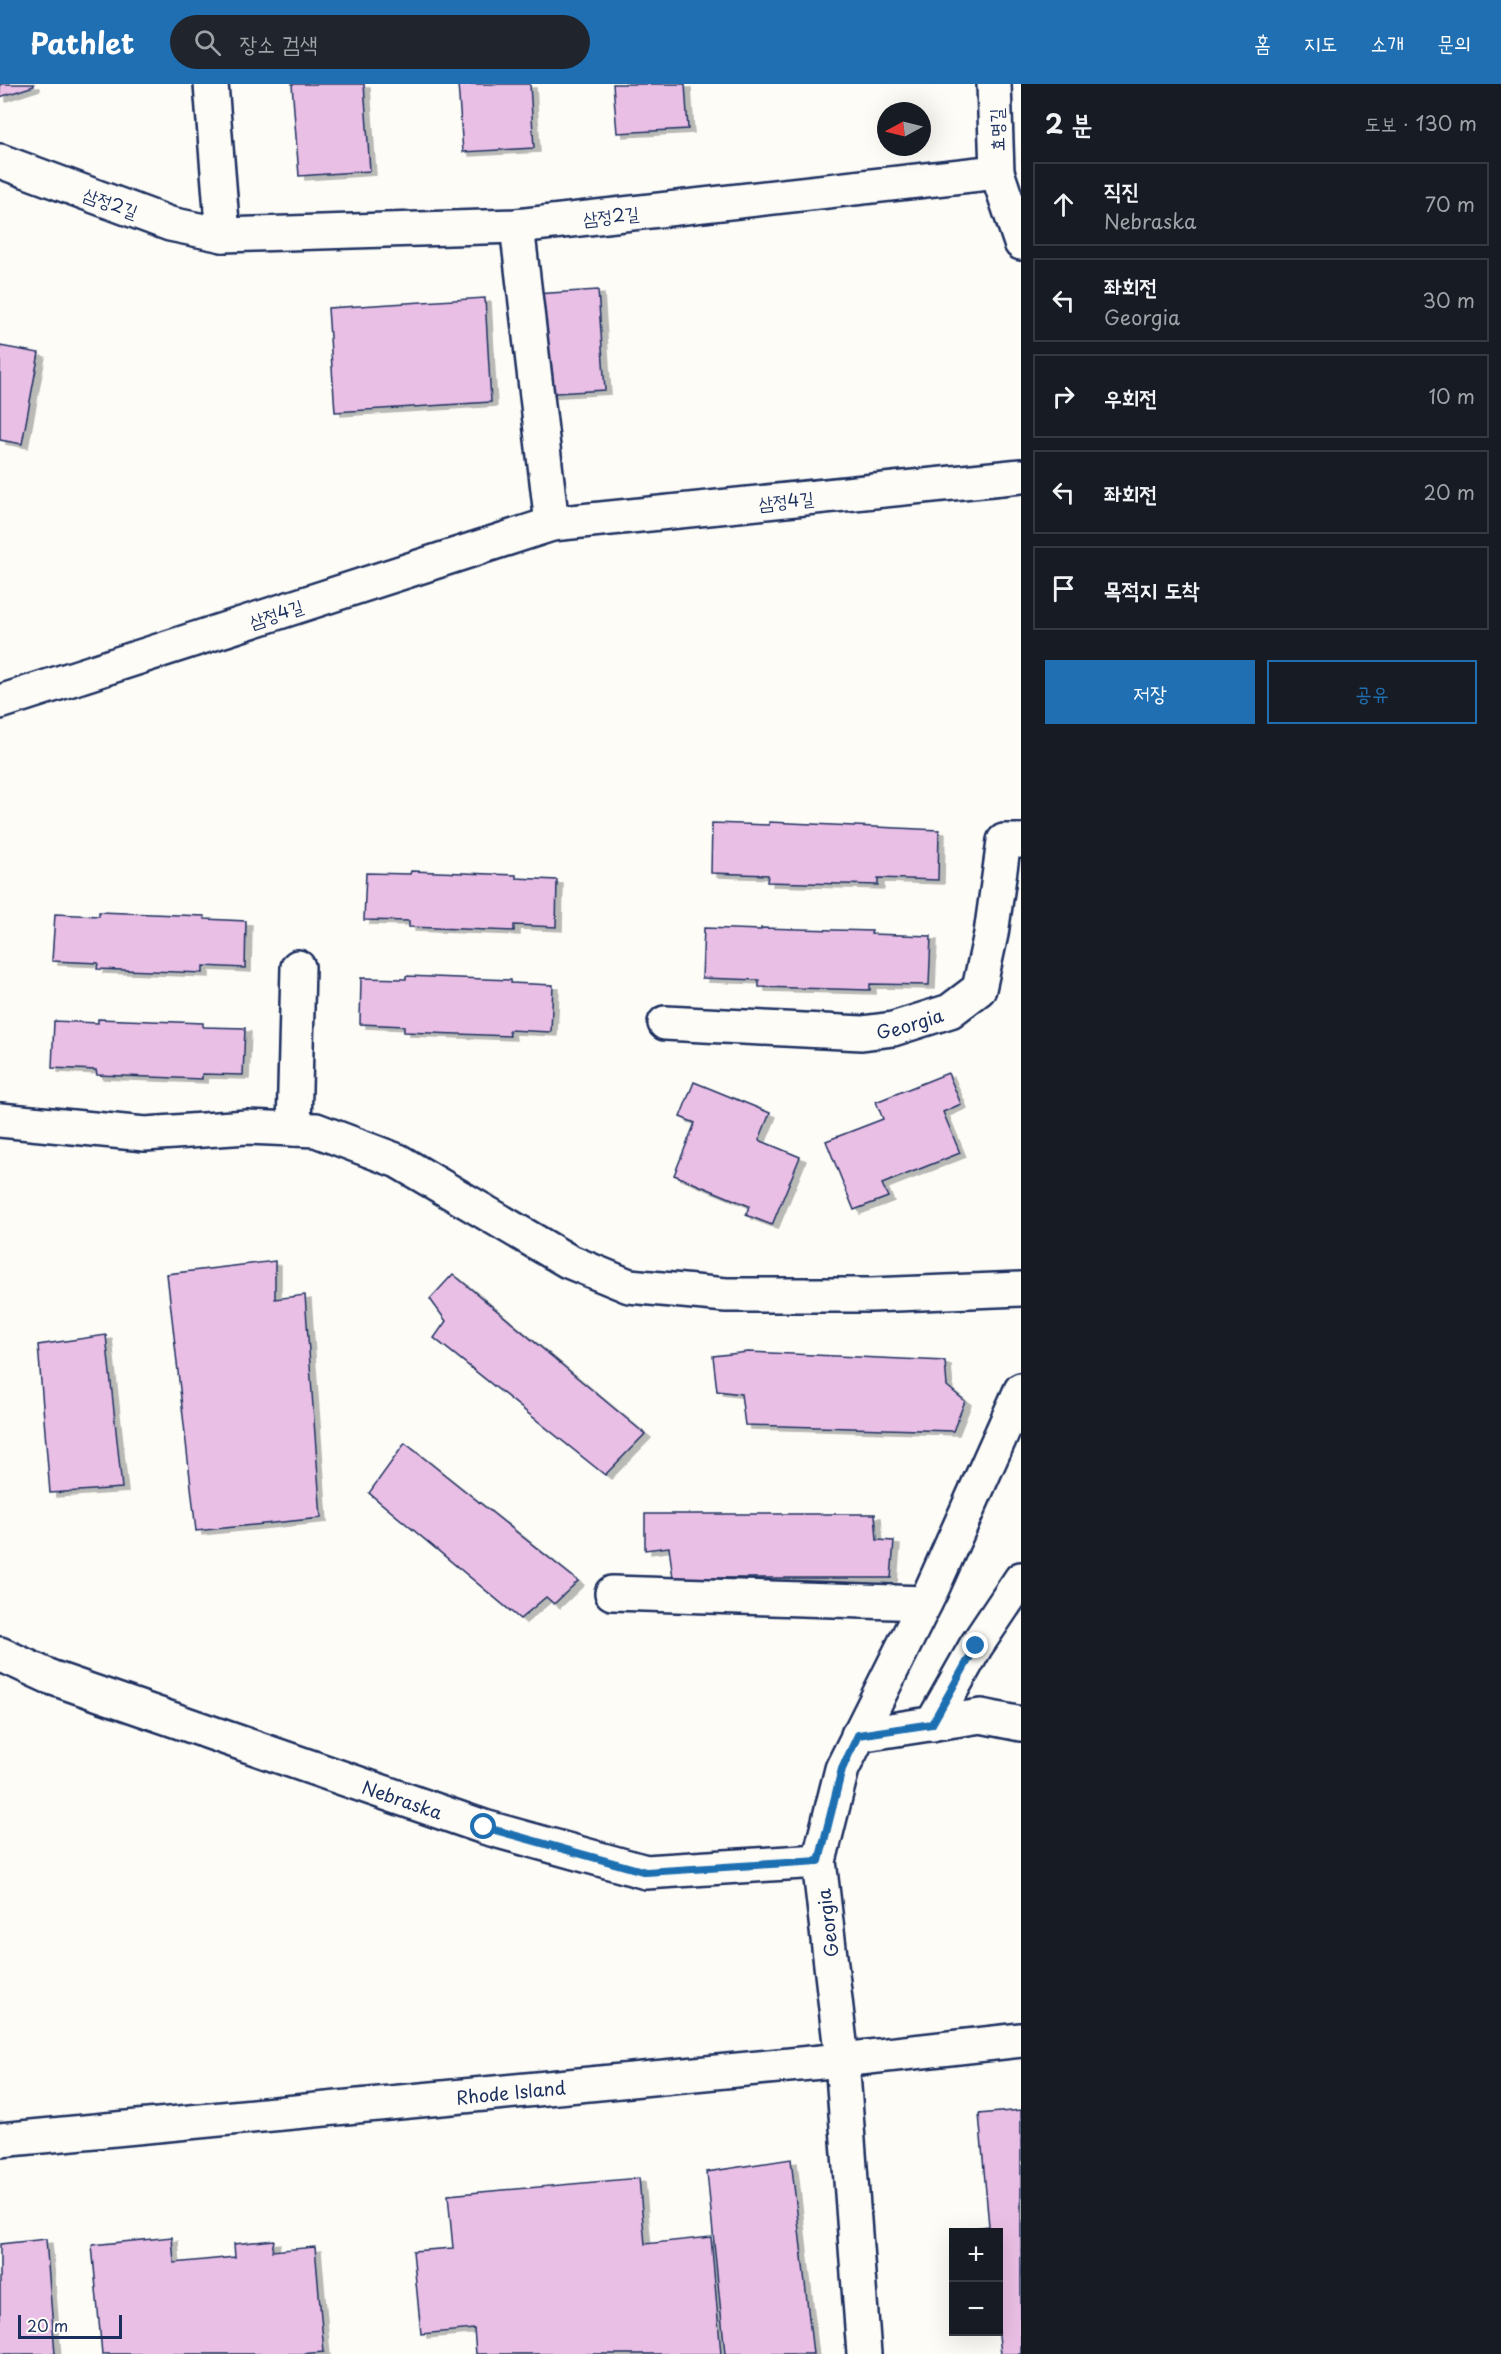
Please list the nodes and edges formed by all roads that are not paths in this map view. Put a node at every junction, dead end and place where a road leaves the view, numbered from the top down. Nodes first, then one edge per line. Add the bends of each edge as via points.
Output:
1 (210, 84) edge
2 (994, 84) edge
3 (0, 161) edge
4 (997, 172) junction
5 (517, 226) junction
6 (223, 235) junction
7 (1021, 243) edge
8 (1021, 476) edge
9 (552, 524) junction
10 (0, 702) edge
11 (1021, 841) edge
12 (298, 968) dead end
13 (665, 1023) dead end
14 (0, 1120) edge
15 (294, 1129) junction
16 (1021, 1288) edge
17 (1021, 1390) edge
18 (1021, 1579) edge
19 (612, 1593) dead end
20 (925, 1603) junction
21 (0, 1654) edge
22 (932, 1724) junction
23 (1021, 1724) edge
24 (858, 1735) junction
25 (819, 1861) junction
26 (1021, 2040) edge
27 (842, 2060) junction
28 (0, 2140) edge
29 (864, 2354) edge

1 - 6 street
2 - 4 street, 효명길
3 - 6 street, 삼정2길 via 170,224
4 - 5 street, 삼정2길
4 - 7 street, 효명길
5 - 6 street, 삼정2길
5 - 9 street
8 - 9 street, 삼정4길
9 - 10 street, 삼정4길
11 - 13 street, Georgia via 1004,841 979,989 950,1011 893,1029 862,1033
12 - 15 street
14 - 15 street via 145,1134 247,1126
15 - 16 street via 316,1130 398,1161 568,1261 629,1286 726,1295 871,1295
17 - 20 street, Georgia
18 - 22 street via 976,1646
19 - 20 street
20 - 24 street, Georgia
21 - 25 street, Nebraska via 50,1677 484,1827 646,1872
22 - 23 street via 981,1716
22 - 24 street
24 - 25 street, Georgia via 842,1769
25 - 27 street, Georgia
26 - 27 street, Rhode Island
27 - 28 street, Rhode Island
27 - 29 street, Georgia

